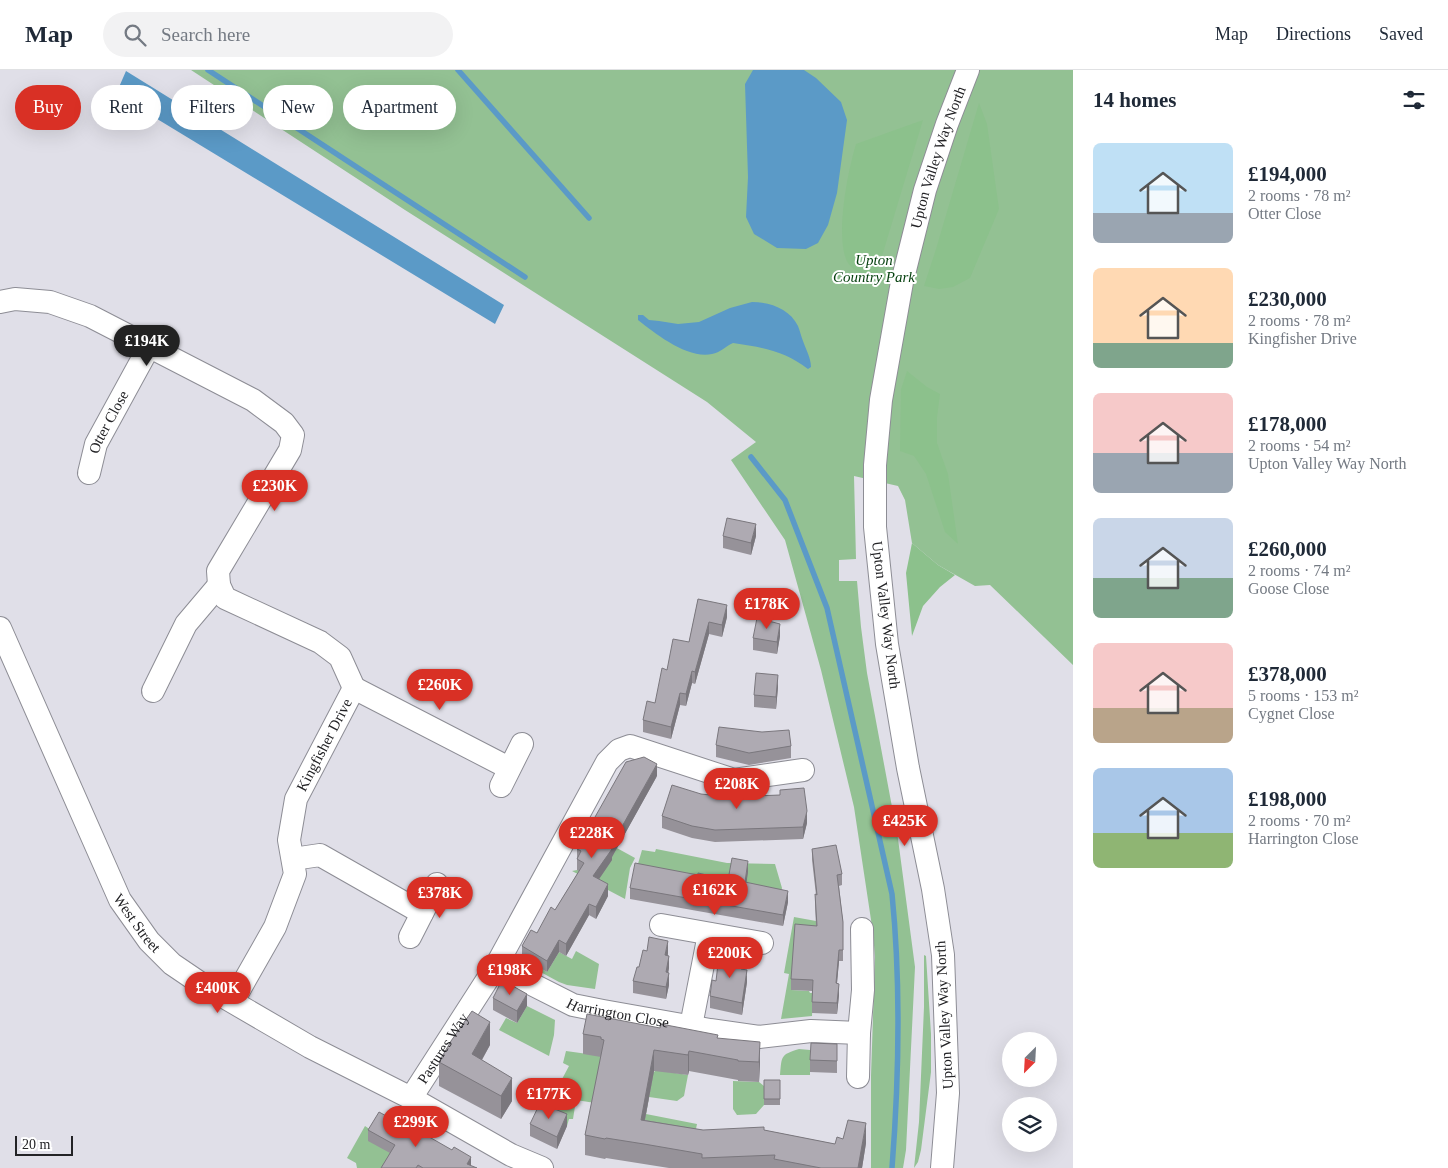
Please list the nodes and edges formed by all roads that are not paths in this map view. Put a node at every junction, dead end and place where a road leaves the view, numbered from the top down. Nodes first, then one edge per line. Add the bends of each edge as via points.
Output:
1 (968, 70) edge
2 (0, 302) edge
3 (149, 347) junction
4 (89, 473) dead end
5 (219, 585) junction
6 (0, 628) edge
7 (354, 688) junction
8 (153, 691) dead end
9 (522, 744) dead end
10 (803, 770) dead end
11 (293, 859) junction
12 (437, 884) dead end
13 (422, 913) junction
14 (660, 925) dead end
15 (862, 929) dead end
16 (709, 934) junction
17 (410, 937) dead end
18 (762, 943) dead end
19 (496, 966) junction
20 (233, 1001) junction
21 (691, 1026) junction
22 (858, 1034) junction
23 (858, 1076) dead end
24 (411, 1098) junction
25 (542, 1168) edge
26 (942, 1168) edge

1 - 26 street, Upton Valley Way North via 925,190 902,282 881,400 876,456 875,527 887,644 943,955 948,1093
2 - 3 street via 16,298 50,302 90,316
3 - 4 street, Otter Close via 96,444
3 - 5 street via 253,400 284,423 293,435 290,450 218,571
5 - 7 street, Kingfisher Drive via 225,598 320,642 340,656
5 - 8 street via 186,624
6 - 20 street, West Street via 120,900 149,942 172,964
7 - 9 street via 505,777
7 - 11 street, Kingfisher Drive via 296,799 289,840
10 - 19 street, Pastures Way via 734,780 630,746 619,750 607,762
11 - 13 street via 320,855
11 - 20 street, Kingfisher Drive via 295,874 274,927
12 - 13 street
13 - 17 street
14 - 16 street
15 - 22 street via 863,990
16 - 18 street
16 - 21 street, Harrington Close
19 - 21 street, Harrington Close via 573,1005
19 - 24 street, Pastures Way
20 - 24 street, West Street via 310,1047
21 - 22 street, Harrington Close via 759,1037 811,1031
22 - 23 street
24 - 25 street, West Street via 511,1155

